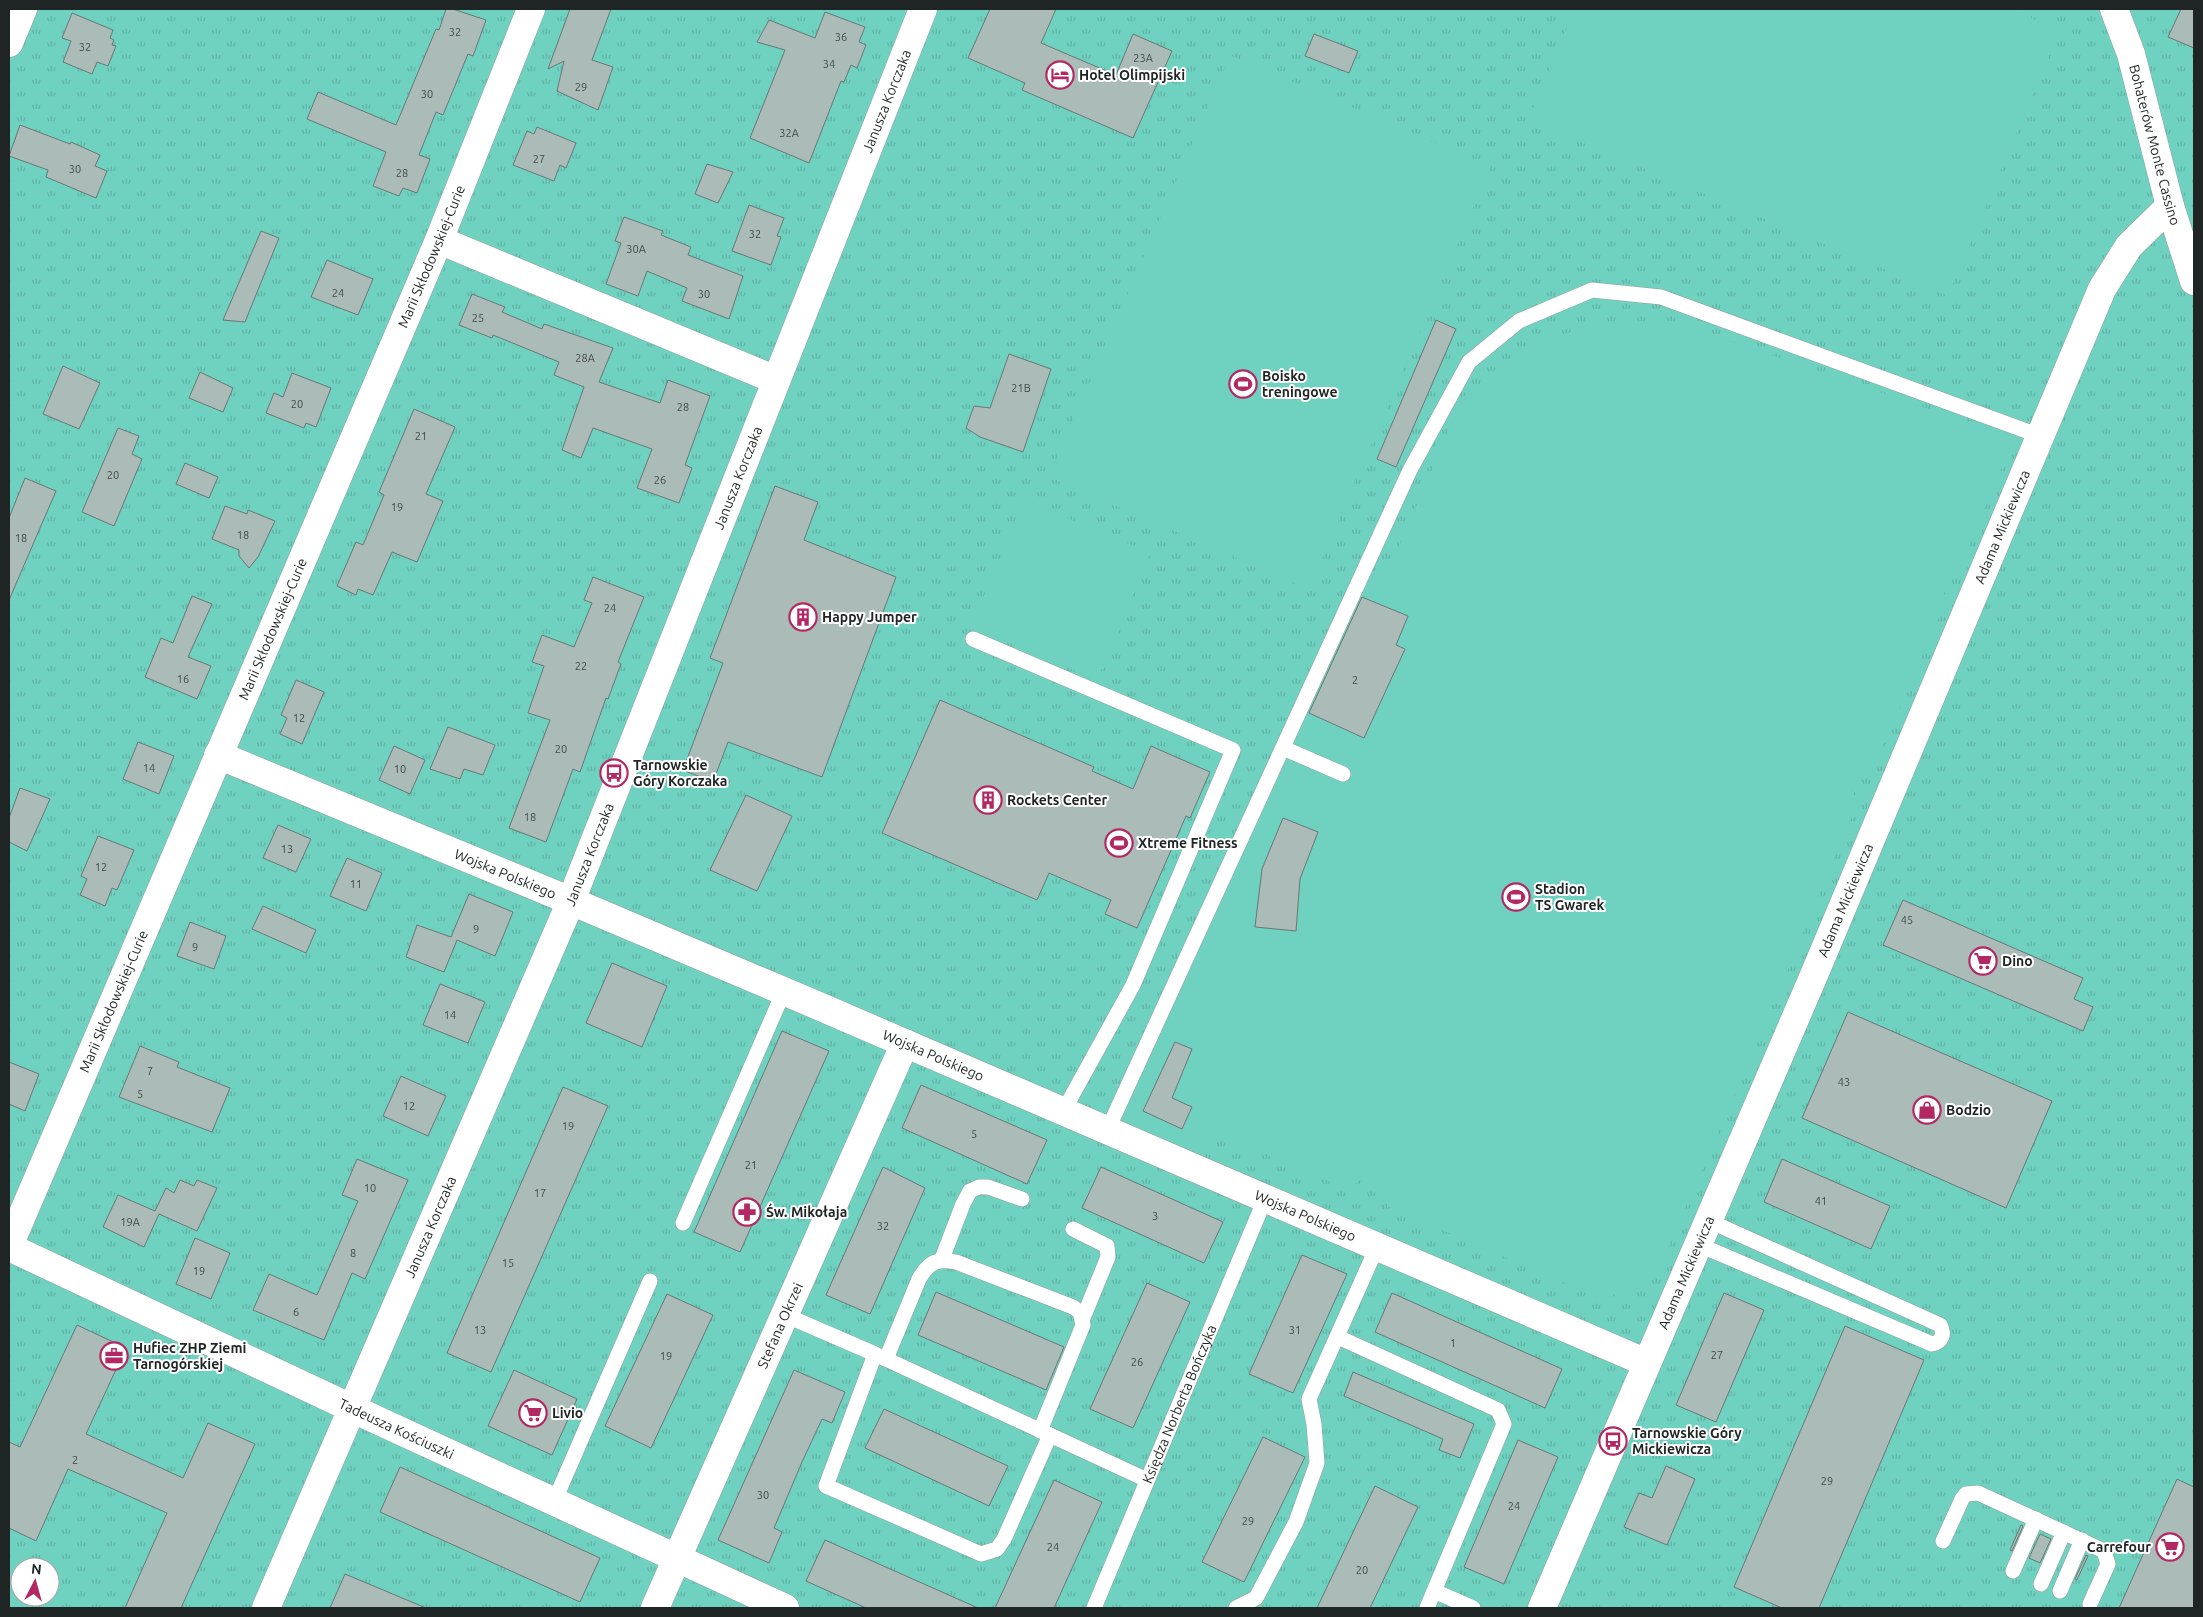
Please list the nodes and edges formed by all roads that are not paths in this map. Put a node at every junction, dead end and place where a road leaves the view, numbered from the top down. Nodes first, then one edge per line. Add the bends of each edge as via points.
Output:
1 (23, 9) edge
2 (531, 9) edge
3 (923, 9) edge
4 (2114, 9) edge
5 (9, 43) edge
6 (2170, 206) junction
7 (439, 240) junction
8 (2194, 281) edge
9 (776, 380) junction
10 (2040, 436) junction
11 (973, 639) dead end
12 (1283, 748) junction
13 (218, 755) junction
14 (1343, 774) dead end
15 (571, 900) junction
16 (784, 991) junction
17 (905, 1042) junction
18 (1064, 1110) junction
19 (1108, 1129) junction
20 (1265, 1198) junction
21 (1022, 1199) dead end
22 (1708, 1220) junction
23 (683, 1224) dead end
24 (1073, 1229) dead end
25 (1697, 1244) junction
26 (9, 1247) edge
27 (1377, 1247) junction
28 (942, 1259) junction
29 (650, 1281) dead end
30 (785, 1315) junction
31 (1083, 1318) junction
32 (1338, 1337) junction
33 (881, 1357) junction
34 (1647, 1363) junction
35 (352, 1407) junction
36 (1045, 1433) junction
37 (1147, 1480) junction
38 (554, 1502) junction
39 (2036, 1519) junction
40 (2064, 1532) junction
41 (2082, 1540) junction
42 (1943, 1541) dead end
43 (676, 1560) junction
44 (2013, 1571) dead end
45 (2042, 1584) dead end
46 (1434, 1591) junction
47 (2060, 1591) dead end
48 (2090, 1604) dead end
49 (266, 1608) edge
50 (655, 1608) edge
51 (785, 1608) edge
52 (1094, 1608) edge
53 (1236, 1608) edge
54 (1427, 1608) edge
55 (1473, 1608) edge
56 (1542, 1608) edge

1 - 5 street
2 - 7 street, Marii Skłodowskiej-Curie
3 - 9 street, Janusza Korczaka
4 - 6 street, Bohaterów Monte Cassino via 2131,54
6 - 8 street, Bohaterów Monte Cassino
6 - 10 street, Adama Mickiewicza via 2129,246 2102,288
7 - 9 street
7 - 13 street, Marii Skłodowskiej-Curie
9 - 15 street, Janusza Korczaka
10 - 12 lane via 1660,297 1592,290 1519,321 1469,362 1410,470
10 - 22 street, Adama Mickiewicza
11 - 18 lane via 1234,750 1133,985
12 - 14 lane
12 - 19 lane
13 - 15 street, Wojska Polskiego
13 - 26 street, Marii Skłodowskiej-Curie
15 - 16 street, Wojska Polskiego
15 - 35 street, Janusza Korczaka
16 - 17 street, Wojska Polskiego
16 - 23 lane
17 - 18 street, Wojska Polskiego
17 - 30 street, Stefana Okrzei
18 - 19 street, Wojska Polskiego
19 - 20 street, Wojska Polskiego
20 - 27 street, Wojska Polskiego
20 - 37 lane, Księdza Norberta Bończyka
21 - 28 lane via 988,1187 970,1191
22 - 25 street, Adama Mickiewicza
22 - 25 lane via 1940,1325 1942,1337 1932,1344
24 - 31 lane via 1107,1246 1108,1257
25 - 34 street, Adama Mickiewicza
26 - 35 street, Tadeusza Kościuszki
27 - 32 lane
27 - 34 street, Wojska Polskiego
28 - 31 lane via 1073,1307
28 - 33 lane via 933,1261 925,1269
29 - 38 lane
30 - 33 lane
30 - 43 street, Stefana Okrzei
31 - 36 lane via 1083,1326
32 - 46 lane via 1498,1410 1504,1424
32 - 53 lane via 1309,1399 1317,1463 1296,1522 1256,1598
33 - 36 lane
33 - 36 lane via 826,1486 980,1554 997,1549 1008,1532
34 - 56 street, Adama Mickiewicza
35 - 38 street, Tadeusza Kościuszki
35 - 49 street, Janusza Korczaka
36 - 37 lane
37 - 52 lane, Księdza Norberta Bończyka
38 - 43 street, Tadeusza Kościuszki
39 - 40 lane
39 - 42 lane via 1978,1494 1966,1494
39 - 44 lane
40 - 41 lane
40 - 45 lane
41 - 47 lane
41 - 48 lane via 2100,1548 2108,1559
43 - 50 street, Stefana Okrzei
43 - 51 street, Tadeusza Kościuszki
46 - 54 lane
46 - 55 lane

